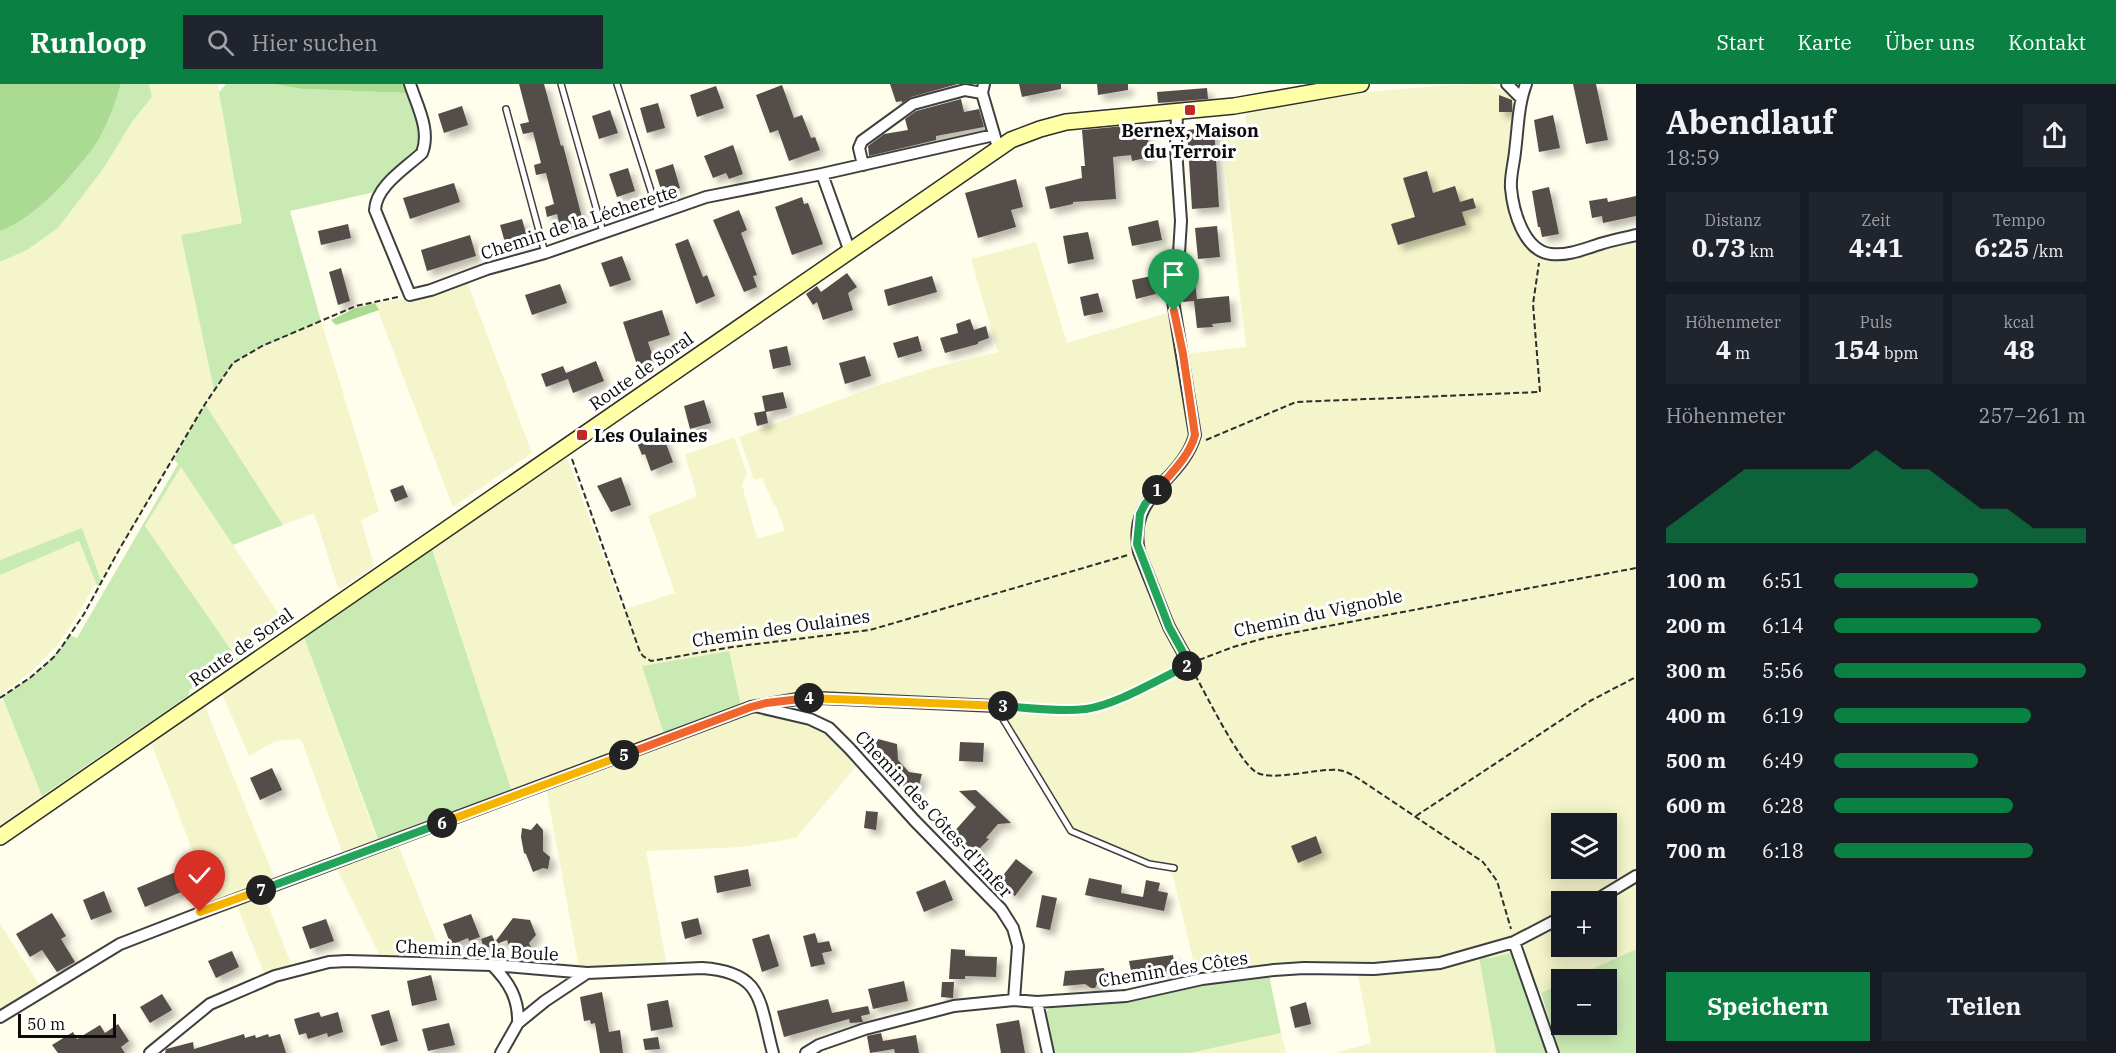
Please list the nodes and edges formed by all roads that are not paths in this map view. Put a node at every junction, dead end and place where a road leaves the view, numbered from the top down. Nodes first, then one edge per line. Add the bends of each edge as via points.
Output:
1 (410, 84) edge
2 (561, 84) edge
3 (617, 84) edge
4 (1361, 84) edge
5 (1507, 84) edge
6 (1526, 84) edge
7 (983, 89) edge
8 (1521, 98) junction
9 (506, 109) dead end
10 (1177, 112) junction
11 (997, 141) junction
12 (862, 165) junction
13 (822, 174) junction
14 (658, 213) junction
15 (603, 232) junction
16 (1636, 235) edge
17 (850, 252) junction
18 (545, 253) junction
19 (1190, 665) road end
20 (756, 706) junction
21 (994, 706) joint
22 (0, 837) edge
23 (1174, 868) dead end
24 (1636, 876) edge
25 (1611, 891) edge
26 (1551, 923) edge
27 (1514, 942) junction
28 (492, 965) junction
29 (587, 973) junction
30 (1014, 1000) junction
31 (1037, 1002) junction
32 (0, 1017) edge
33 (518, 1023) junction
34 (150, 1053) edge
35 (501, 1053) edge
36 (773, 1053) edge
37 (806, 1053) edge
38 (1048, 1053) edge
39 (1553, 1053) edge

1 - 18 street, Chemin de la Lécherette via 426,134 425,145 422,153 381,191 375,210 410,295
2 - 15 lane
3 - 14 lane
4 - 10 street, Route de Soral
5 - 8 street
6 - 8 street
7 - 11 street
7 - 12 street via 912,104 862,141
8 - 16 street via 1511,186 1514,206 1527,238 1537,249 1552,255
9 - 18 lane
10 - 11 street, Route de Soral via 1054,125
10 - 19 street via 1181,221 1172,295 1195,435 1186,456 1145,504 1137,544 1169,627
11 - 12 street, Chemin de la Lécherette
11 - 17 street, Route de Soral
12 - 13 street, Chemin de la Lécherette
13 - 14 street, Chemin de la Lécherette via 706,197
13 - 17 street
14 - 15 street, Chemin de la Lécherette
15 - 18 street, Chemin de la Lécherette
17 - 22 street, Route de Soral
20 - 21 street via 820,698
20 - 30 street, Chemin des Côtes-d'Enfer via 810,719 829,728 1001,909 1013,927 1018,946
20 - 32 street via 120,944
21 - 23 lane via 1071,831 1149,864
24 - 25 street
26 - 27 street, Chemin des Côtes
27 - 31 street, Chemin des Côtes via 1421,966 1240,973 1126,996
27 - 39 street
28 - 29 street, Chemin de la Boule
28 - 33 street via 513,992
28 - 34 street, Chemin de la Boule via 347,961 316,965 275,976 210,1004
29 - 33 street
29 - 36 street, Chemin de la Boule via 702,968 730,972 753,986
30 - 31 street, Chemin des Côtes
30 - 37 street, Chemin des Côtes via 954,1006 865,1029
31 - 38 street
33 - 35 street

